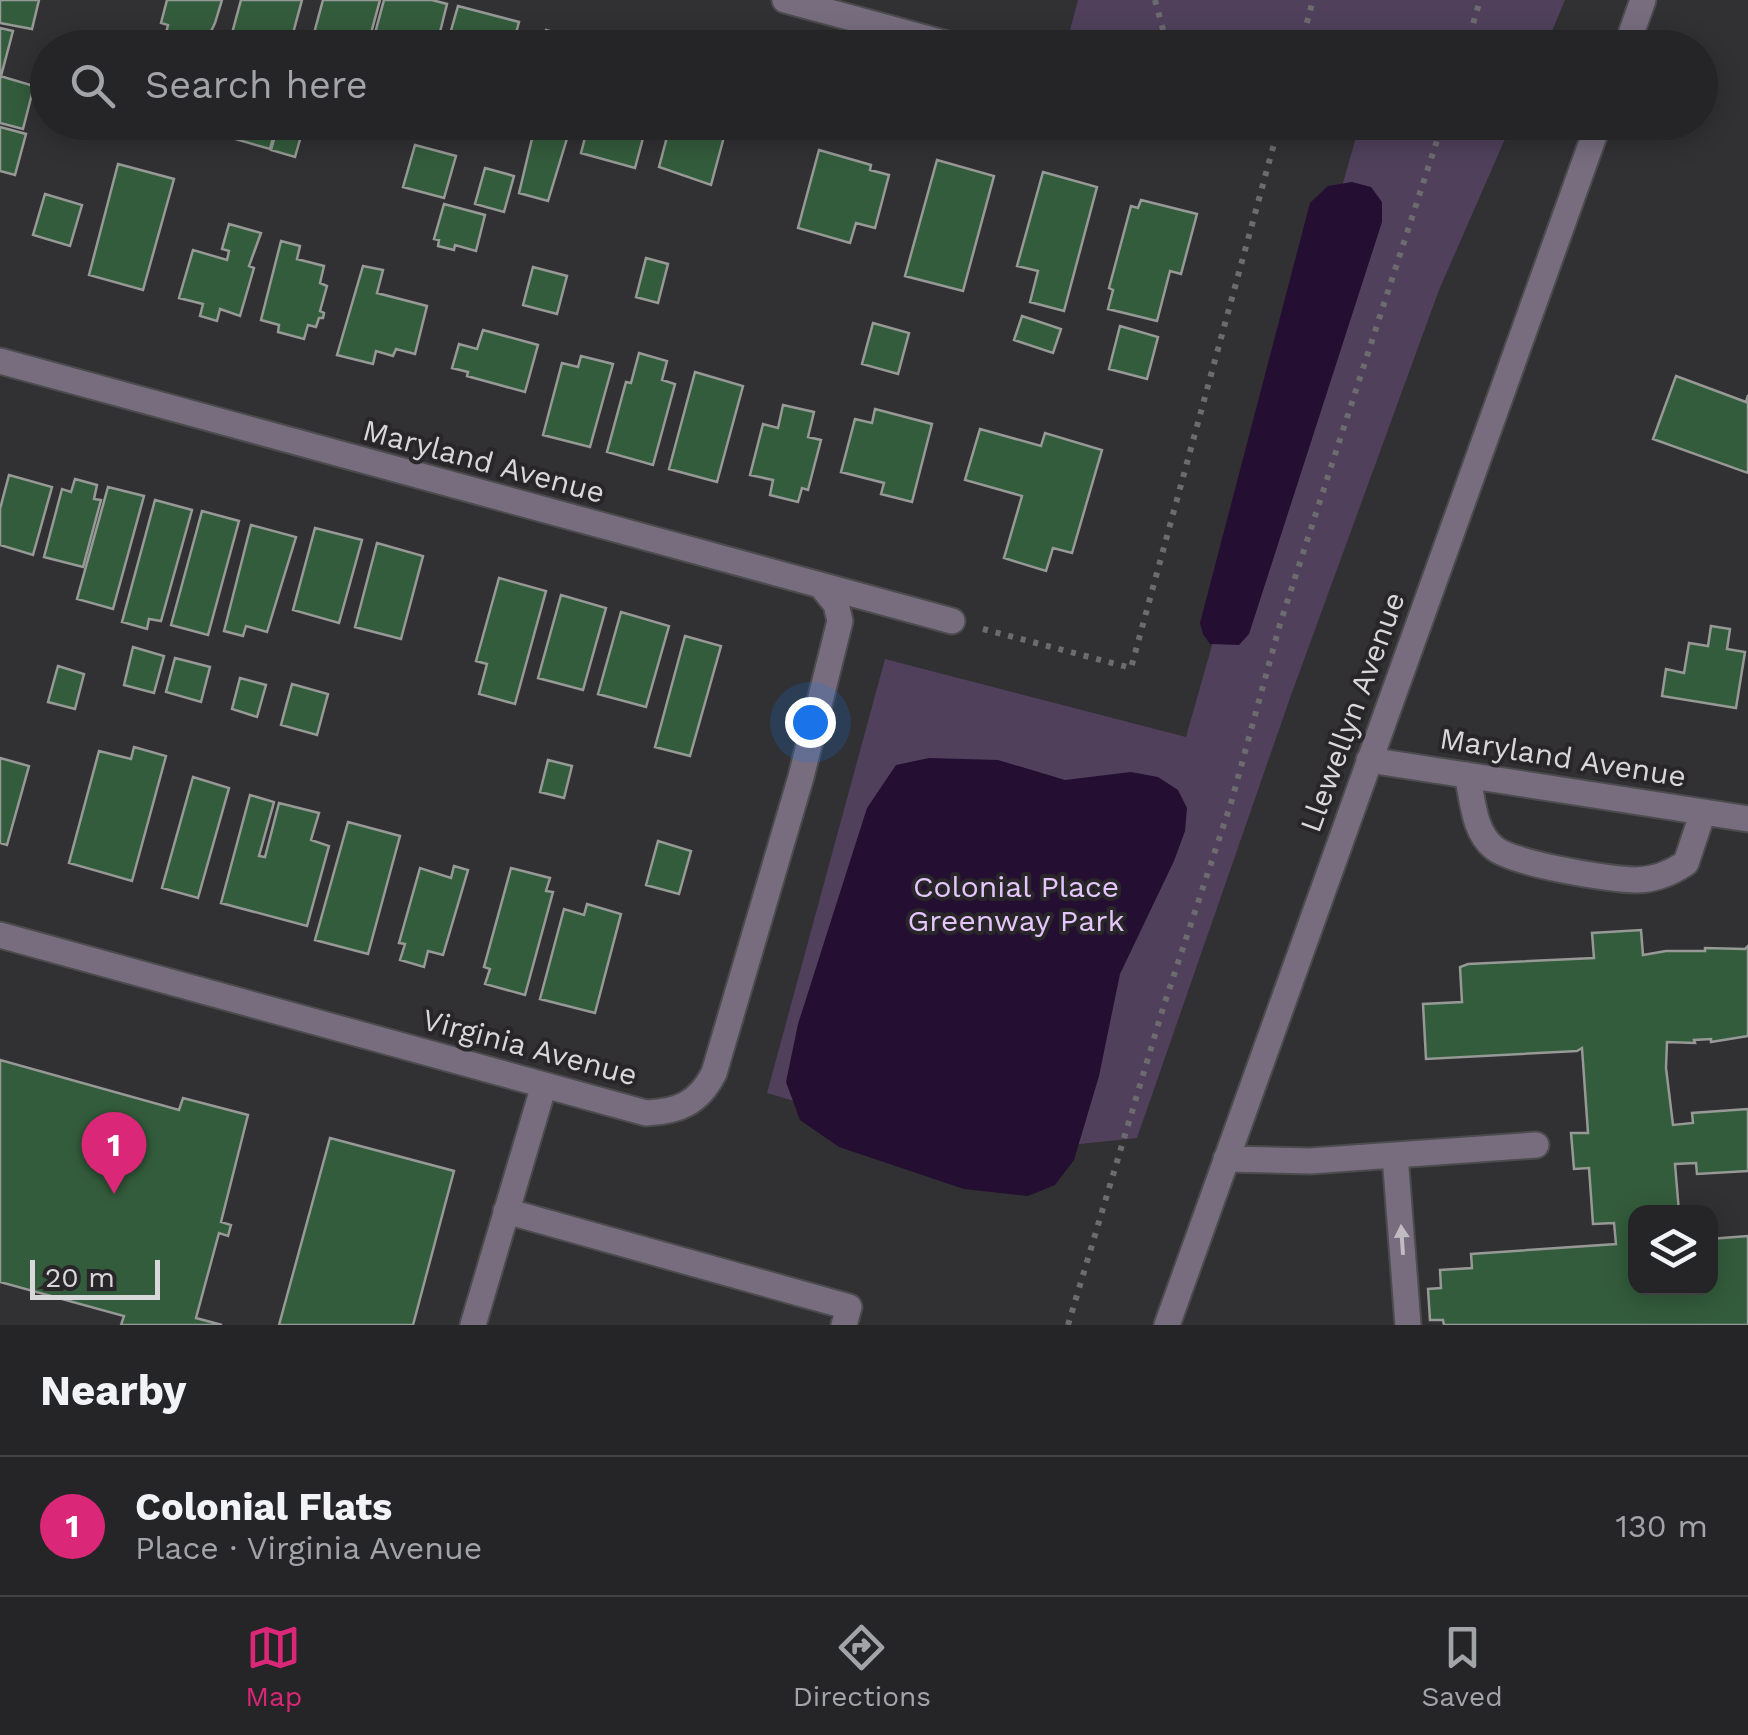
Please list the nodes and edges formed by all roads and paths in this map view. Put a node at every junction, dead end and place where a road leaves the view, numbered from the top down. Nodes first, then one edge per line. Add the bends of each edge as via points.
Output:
1 (785, 0) edge
2 (1155, 0) edge
3 (1313, 0) edge
4 (1480, 0) edge
5 (1643, 0) edge
6 (896, 30) edge
7 (1163, 30) edge
8 (1305, 30) edge
9 (1471, 30) edge
10 (1632, 30) edge
11 (1275, 140) edge
12 (1436, 140) edge
13 (1593, 140) edge
14 (0, 360) edge
15 (823, 588) junction
16 (952, 622) joint
17 (1369, 760) junction
18 (1467, 775) junction
19 (1702, 812) junction
20 (1748, 819) edge
21 (0, 935) edge
22 (544, 1085) junction
23 (1536, 1145) dead end
24 (1396, 1155) junction
25 (1226, 1159) junction
26 (506, 1212) junction
27 (473, 1325) edge
28 (844, 1325) edge
29 (1068, 1325) edge
30 (1167, 1325) edge
31 (1408, 1325) edge

1 - 6 street
2 - 7 path
3 - 8 path
4 - 9 path
5 - 10 street
11 - 16 path via 1132,668
12 - 29 path via 1280,624
13 - 17 street, Llewellyn Avenue
14 - 15 street, Maryland Avenue
15 - 16 street, Maryland Avenue
15 - 22 street, Virginia Avenue via 840,621 801,778 707,1087 671,1112 646,1112
17 - 18 street, Maryland Avenue
17 - 25 street, Llewellyn Avenue
18 - 19 street, Maryland Avenue
18 - 19 street via 1480,831 1494,848 1514,860 1637,880 1686,864
19 - 20 street, Maryland Avenue
21 - 22 street, Virginia Avenue
22 - 26 street
23 - 24 street
24 - 25 street
31 -> 24 street
25 - 30 street, Llewellyn Avenue
26 - 27 street
26 - 28 street via 849,1307

